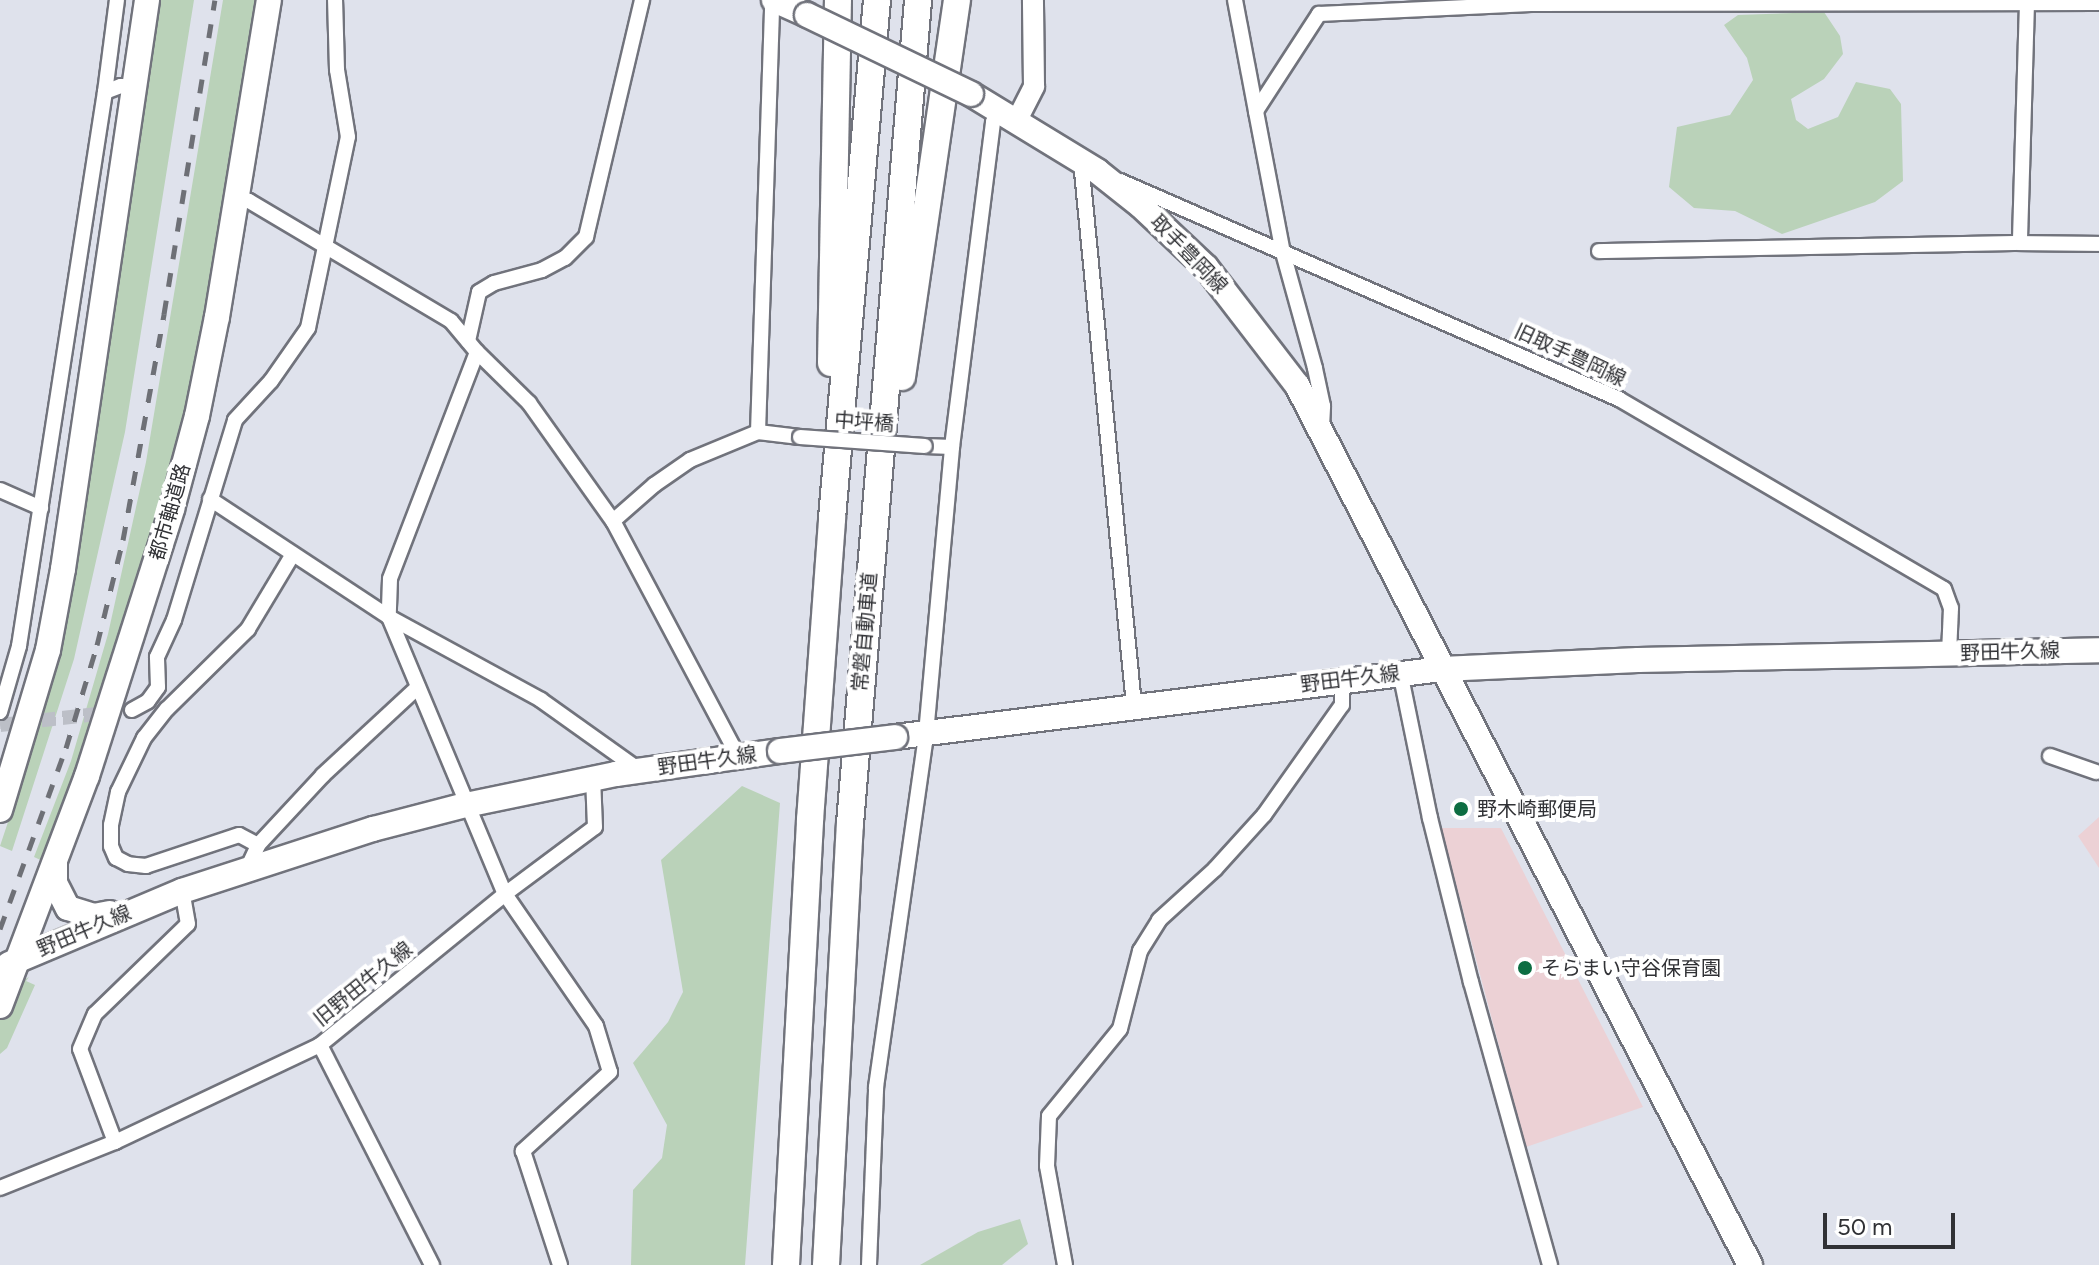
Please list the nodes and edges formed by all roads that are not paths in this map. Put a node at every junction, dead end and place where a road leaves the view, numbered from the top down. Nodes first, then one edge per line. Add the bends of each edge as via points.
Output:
1 (117, 0) edge
2 (147, 0) edge
3 (269, 0) edge
4 (335, 0) edge
5 (642, 0) edge
6 (773, 0) edge
7 (838, 0) edge
8 (877, 0) edge
9 (918, 0) edge
10 (957, 0) edge
11 (1033, 0) edge
12 (1235, 0) edge
13 (2092, 2) edge
14 (2027, 3) junction
15 (135, 88) junction
16 (105, 92) junction
17 (1256, 111) junction
18 (1008, 114) junction
19 (1089, 166) junction
20 (236, 196) junction
21 (2020, 243) junction
22 (2099, 244) edge
23 (325, 248) junction
24 (1599, 251) dead end
25 (1283, 253) junction
26 (473, 347) junction
27 (1322, 428) junction
28 (758, 432) junction
29 (952, 447) junction
30 (0, 490) edge
31 (210, 499) junction
32 (41, 508) junction
33 (832, 518) junction
34 (613, 521) junction
35 (293, 554) junction
36 (389, 617) junction
37 (863, 648) junction
38 (2099, 650) edge
39 (1949, 654) junction
40 (1442, 669) junction
41 (1400, 672) junction
42 (1342, 679) junction
43 (416, 689) junction
44 (1134, 705) junction
45 (132, 710) tunnel mouth
46 (0, 712) edge
47 (926, 734) junction
48 (738, 756) junction
49 (2050, 756) dead end
50 (639, 770) junction
51 (2096, 772) dead end
52 (593, 778) junction
53 (466, 805) junction
54 (0, 810) edge
55 (258, 845) junction
56 (55, 863) junction
57 (247, 869) junction
58 (182, 891) junction
59 (505, 894) junction
60 (136, 909) junction
61 (9, 964) edge
62 (0, 1006) edge
63 (320, 1045) junction
64 (115, 1142) junction
65 (0, 1188) edge
66 (432, 1265) edge
67 (560, 1265) edge
68 (786, 1265) edge
69 (826, 1265) edge
70 (869, 1265) edge
71 (1065, 1265) edge
72 (1550, 1265) edge
73 (1750, 1265) edge

1 - 16 street
2 - 15 main road
3 - 20 main road, 都市軸道路
4 - 23 street via 337,70 348,137
5 - 26 street via 586,237 565,258 542,270 479,292
6 - 18 main road, 取手豊岡線, bridge
6 - 28 street
7 - 33 highway via 830,256
8 - 33 highway, 常磐自動車道
9 - 37 highway, 常磐自動車道
10 - 37 highway
11 - 18 street via 1034,86
12 - 17 street
13 - 14 street
14 - 17 street via 1531,4 1319,14
14 - 21 street
15 - 16 street
15 - 54 main road via 48,650
16 - 32 street
17 - 25 street
18 - 19 main road, 取手豊岡線
18 - 29 street via 993,122
19 - 25 street, 旧取手豊岡線
19 - 27 main road, 取手豊岡線 via 1206,267 1297,385
19 - 44 street
20 - 23 street
20 - 56 main road, 都市軸道路 via 197,416 172,509
21 - 22 street
21 - 24 street
23 - 26 street via 451,321
23 - 31 street via 308,328 235,420
25 - 27 street via 1315,368
25 - 39 street, 旧取手豊岡線 via 1619,399 1944,589 1951,608
26 - 34 street via 529,403
26 - 36 street via 390,579
27 - 40 main road, 取手豊岡線
28 - 29 street, 中坪橋, bridge
28 - 34 street via 690,460
29 - 47 street
30 - 32 street
31 - 35 street
31 - 45 street via 174,620 157,657 158,687
32 - 46 street via 19,646
33 - 68 highway, 常磐自動車道
34 - 48 street
35 - 36 street
35 - 55 street via 248,629 144,738 118,792 111,825 116,858 137,865 239,835
36 - 43 street
36 - 50 street via 541,700
37 - 69 highway, 常磐自動車道
38 - 39 main road, 野田牛久線
39 - 40 main road, 野田牛久線
40 - 41 main road, 野田牛久線
40 - 73 main road
41 - 42 main road, 野田牛久線
41 - 72 street via 1467,967
42 - 44 main road, 野田牛久線
42 - 71 street via 1342,705 1264,815 1159,920 1140,951 1120,1029 1049,1116 1047,1166
43 - 53 street
43 - 55 street via 323,775
44 - 47 main road, 野田牛久線
47 - 48 main road, 野田牛久線, bridge
47 - 70 street via 876,1087
48 - 50 main road, 野田牛久線
49 - 51 street
50 - 52 main road, 野田牛久線
52 - 53 main road, 野田牛久線
52 - 59 street, 旧野田牛久線 via 595,827
53 - 57 main road, 野田牛久線
53 - 59 street
55 - 57 street
56 - 60 main road via 55,883 68,908 94,916
56 - 61 main road, 都市軸道路
57 - 58 main road, 野田牛久線
58 - 60 main road, 野田牛久線
58 - 64 street via 188,924 95,1014 80,1049
59 - 63 street, 旧野田牛久線
59 - 67 street via 596,1026 610,1072 523,1151
60 - 61 main road, 野田牛久線
61 - 62 main road, 都市軸道路
63 - 64 street, 旧野田牛久線
63 - 66 street
64 - 65 street, 旧野田牛久線

